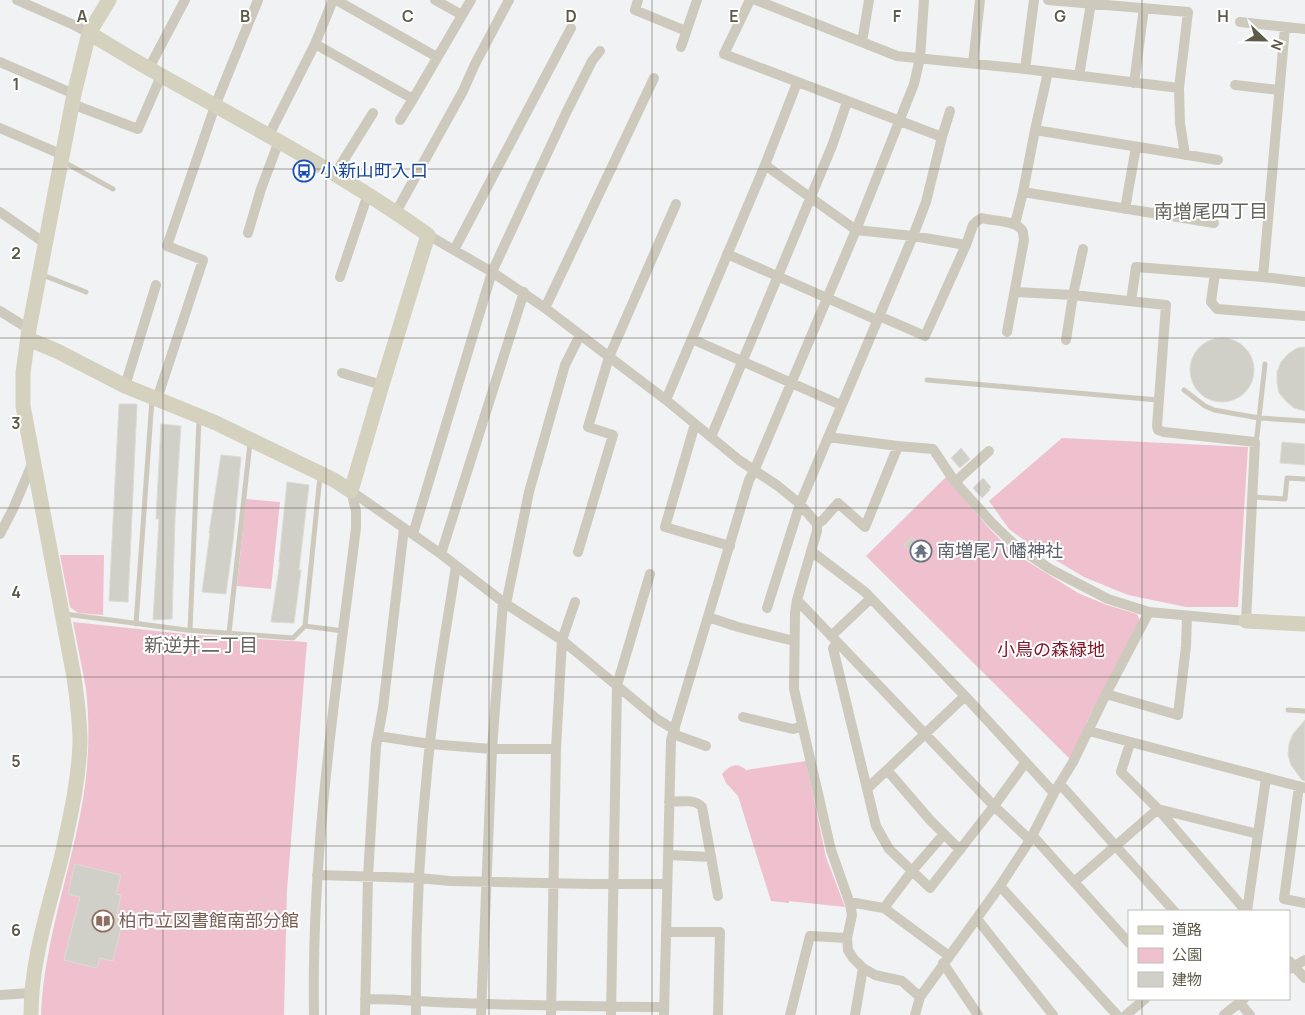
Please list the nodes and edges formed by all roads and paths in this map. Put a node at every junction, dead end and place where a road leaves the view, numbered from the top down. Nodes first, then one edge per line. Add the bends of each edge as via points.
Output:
1 (17, 0) edge
2 (109, 0) edge
3 (185, 0) edge
4 (258, 0) edge
5 (335, 0) edge
6 (436, 0) edge
7 (471, 0) edge
8 (509, 0) edge
9 (638, 0) edge
10 (696, 0) edge
11 (869, 0) edge
12 (924, 0) edge
13 (980, 0) edge
14 (1034, 0) edge
15 (1048, 0) edge
16 (749, 1) edge
17 (1091, 3) junction
18 (1144, 8) junction
19 (462, 15) junction
20 (1240, 22) dead end
21 (1285, 27) junction
22 (571, 28) dead end
23 (1305, 29) edge
24 (686, 32) junction
25 (89, 33) junction
26 (862, 42) junction
27 (315, 44) junction
28 (681, 47) dead end
29 (600, 51) dead end
30 (438, 58) junction
31 (920, 58) junction
32 (0, 62) edge
33 (973, 63) junction
34 (1025, 69) junction
35 (155, 72) junction
36 (1048, 72) junction
37 (1080, 76) junction
38 (654, 78) dead end
39 (797, 83) junction
40 (1134, 83) junction
41 (1235, 85) dead end
42 (1179, 88) junction
43 (1279, 90) junction
44 (73, 99) junction
45 (413, 99) junction
46 (847, 102) junction
47 (215, 106) junction
48 (950, 111) dead end
49 (373, 113) dead end
50 (400, 120) dead end
51 (900, 121) junction
52 (0, 128) edge
53 (1034, 130) junction
54 (942, 137) junction
55 (274, 138) junction
56 (1136, 147) junction
57 (1184, 155) junction
58 (63, 158) junction
59 (1218, 160) dead end
60 (765, 165) junction
61 (335, 174) junction
62 (113, 189) dead end
63 (1023, 192) junction
64 (368, 194) junction
65 (811, 197) junction
66 (676, 204) dead end
67 (1125, 209) junction
68 (0, 212) edge
69 (396, 212) junction
70 (1214, 223) dead end
71 (1015, 224) junction
72 (856, 230) junction
73 (248, 233) dead end
74 (428, 235) junction
75 (913, 236) junction
76 (46, 244) junction
77 (966, 245) junction
78 (1083, 249) dead end
79 (454, 250) junction
80 (727, 254) junction
81 (492, 272) junction
82 (40, 273) junction
83 (1215, 273) junction
84 (778, 276) junction
85 (340, 277) dead end
86 (1263, 277) junction
87 (1305, 282) edge
88 (156, 285) dead end
89 (86, 292) dead end
90 (524, 292) junction
91 (1015, 292) junction
92 (1073, 295) junction
93 (827, 298) junction
94 (1131, 301) junction
95 (545, 308) junction
96 (0, 311) edge
97 (1305, 316) edge
98 (878, 318) junction
99 (1007, 332) dead end
100 (28, 334) junction
101 (580, 335) junction
102 (692, 339) junction
103 (1066, 340) dead end
104 (609, 357) junction
105 (742, 362) junction
106 (1265, 364) dead end
107 (342, 373) dead end
108 (926, 380) dead end
109 (791, 383) junction
110 (382, 385) junction
111 (125, 386) junction
112 (1184, 390) dead end
113 (154, 398) junction
114 (666, 400) junction
115 (1158, 400) junction
116 (841, 405) junction
117 (199, 416) junction
118 (1259, 418) junction
119 (1305, 421) edge
120 (695, 424) junction
121 (711, 437) junction
122 (828, 437) junction
123 (250, 440) junction
124 (1255, 442) junction
125 (898, 446) junction
126 (989, 451) dead end
127 (33, 462) junction
128 (754, 471) junction
129 (321, 473) junction
130 (1305, 479) edge
131 (955, 482) junction
132 (352, 490) junction
133 (1252, 497) junction
134 (800, 504) junction
135 (817, 524) junction
136 (409, 531) junction
137 (0, 534) edge
138 (730, 546) junction
139 (811, 551) junction
140 (578, 552) dead end
141 (441, 554) junction
142 (456, 566) junction
143 (650, 574) dead end
144 (871, 598) junction
145 (797, 600) junction
146 (574, 602) dead end
147 (504, 603) junction
148 (767, 608) dead end
149 (1149, 612) junction
150 (62, 614) junction
151 (1187, 616) junction
152 (708, 617) junction
153 (1246, 621) junction
154 (136, 624) junction
155 (1305, 624) edge
156 (305, 626) junction
157 (190, 630) junction
158 (343, 631) junction
159 (229, 633) junction
160 (562, 640) junction
161 (794, 640) junction
162 (835, 640) junction
163 (617, 685) junction
164 (1106, 694) junction
165 (965, 696) junction
166 (1288, 710) dead end
167 (1305, 711) edge
168 (743, 717) dead end
169 (802, 726) junction
170 (1089, 731) junction
171 (674, 732) junction
172 (925, 733) junction
173 (378, 736) junction
174 (1130, 742) junction
175 (430, 744) junction
176 (706, 746) dead end
177 (492, 749) junction
178 (556, 749) junction
179 (1025, 763) junction
180 (887, 770) junction
181 (1266, 778) junction
182 (1060, 784) junction
183 (867, 787) junction
184 (1302, 787) edge
185 (1054, 793) junction
186 (669, 802) junction
187 (994, 806) junction
188 (1158, 809) junction
189 (944, 834) junction
190 (1258, 834) junction
191 (1031, 838) junction
192 (1116, 845) junction
193 (960, 850) junction
194 (668, 855) junction
195 (711, 857) junction
196 (912, 871) junction
197 (317, 875) junction
198 (368, 876) junction
199 (419, 878) junction
200 (487, 881) junction
201 (1074, 882) junction
202 (553, 883) junction
203 (613, 883) junction
204 (667, 884) junction
205 (1000, 886) junction
206 (718, 896) dead end
207 (1305, 903) edge
208 (850, 904) junction
209 (884, 908) junction
210 (1173, 910) edge
211 (1245, 910) edge
212 (1246, 910) edge
213 (976, 919) junction
214 (666, 932) junction
215 (847, 938) junction
216 (1128, 941) edge
217 (946, 959) junction
218 (1305, 960) edge
219 (1290, 965) edge
220 (863, 968) junction
221 (1305, 978) edge
222 (31, 993) junction
223 (0, 996) edge
224 (920, 997) junction
225 (365, 998) junction
226 (1144, 1000) edge
227 (1242, 1001) edge
228 (416, 1002) junction
229 (481, 1004) junction
230 (551, 1010) edge
231 (612, 1011) edge
232 (664, 1011) edge
233 (31, 1015) edge
234 (314, 1015) edge
235 (365, 1015) edge
236 (416, 1015) edge
237 (481, 1015) edge
238 (718, 1015) edge
239 (790, 1015) edge
240 (855, 1015) edge
241 (915, 1015) edge
242 (978, 1015) edge
243 (1053, 1015) edge
244 (1118, 1015) edge
245 (1126, 1015) edge
246 (1224, 1015) edge
247 (1250, 1015) edge

1 - 25 street
2 - 25 street
3 - 35 street
4 - 47 street
5 - 27 street
5 - 30 street
6 - 19 street
7 - 19 street
8 - 69 street
9 - 24 street via 635,10
10 - 24 street
11 - 26 street
12 - 31 street
13 - 33 street
14 - 34 street
15 - 17 street
16 - 26 street
16 - 39 street via 724,54
17 - 18 street
17 - 37 street
18 - 40 street
18 - 42 street via 1188,12
19 - 30 street
20 - 21 street
21 - 23 street
21 - 43 street
22 - 79 street
24 - 28 street
25 - 35 street
25 - 44 street
26 - 31 street via 897,56
27 - 45 street
27 - 55 street
29 - 81 street via 592,61
30 - 45 street
31 - 33 street
31 - 51 street
32 - 44 street
33 - 34 street
34 - 36 street
35 - 44 street via 138,129
35 - 47 street
36 - 37 street
36 - 53 street
37 - 40 street
38 - 95 street
39 - 46 street
39 - 60 street
40 - 42 street
41 - 43 street
42 - 57 street
43 - 86 street
44 - 58 street
45 - 50 street
46 - 51 street
46 - 65 street
47 - 55 street
47 - 113 street via 167,246 203,260
48 - 54 street
49 - 61 street
51 - 54 street
51 - 72 street
52 - 58 street
53 - 56 street
53 - 63 street
54 - 75 street via 926,202
55 - 61 street
55 - 73 street
56 - 57 street
56 - 67 street
57 - 59 street
58 - 62 lane
58 - 76 street
60 - 65 street
60 - 80 street
61 - 64 street
63 - 67 street
63 - 71 street
64 - 69 street
64 - 85 street
65 - 72 street
65 - 84 street
66 - 104 street
67 - 70 street
68 - 76 street
69 - 74 street
71 - 77 street via 982,218 973,225
71 - 91 street via 1023,233 1024,240
72 - 75 street
72 - 93 street
74 - 79 street
74 - 110 street
75 - 77 street
75 - 98 street
76 - 82 street
77 - 98 street via 925,336
78 - 92 street
79 - 81 street
80 - 84 street
80 - 102 street
81 - 90 street
81 - 136 street
82 - 89 lane
82 - 100 street
83 - 86 street
83 - 94 street via 1136,267
83 - 97 street via 1212,302 1218,308
84 - 93 street
84 - 105 street
86 - 87 street
88 - 111 street
90 - 95 street
90 - 141 street
91 - 92 street
91 - 99 street
92 - 94 street
92 - 103 street
93 - 98 street
93 - 109 street
94 - 115 street via 1166,306
95 - 101 street
96 - 100 street
98 - 116 street
100 - 111 street
100 - 127 street via 23,406
101 - 104 street
101 - 147 street via 565,365 529,492
102 - 105 street
102 - 114 street
104 - 114 street
104 - 140 street via 588,427 613,434
105 - 109 street
105 - 121 street
106 - 118 lane
107 - 110 street
108 - 115 lane
109 - 116 street
109 - 128 street
110 - 132 street
111 - 113 street
112 - 118 lane via 1214,410
113 - 117 street
113 - 154 lane
114 - 120 street
115 - 124 street via 1158,430
116 - 122 street
117 - 123 street
117 - 157 lane
118 - 119 lane
118 - 124 lane
120 - 121 street
120 - 138 street via 665,527
121 - 128 street
122 - 125 street
122 - 134 street
123 - 129 street
123 - 159 lane
124 - 133 street
125 - 131 street via 933,449
125 - 135 street via 865,527 838,503
126 - 131 street
127 - 137 street
127 - 150 street
128 - 134 street
128 - 138 street
129 - 132 street
129 - 156 lane
130 - 133 lane via 1287,478 1285,499
131 - 149 street via 992,523 1036,560 1108,598
132 - 136 street
132 - 158 street via 356,528
133 - 153 street
134 - 135 street
134 - 148 street
135 - 139 street
136 - 141 street
136 - 173 street
138 - 152 street
139 - 144 street
139 - 145 street
141 - 142 street
142 - 147 street
142 - 175 street
143 - 163 street
144 - 162 street
144 - 165 street
145 - 161 street
145 - 162 street
146 - 160 street
147 - 160 street
147 - 177 street
149 - 151 street
149 - 164 street
150 - 154 lane
150 - 222 street via 74,677 80,742 73,801 43,924
151 - 153 street
151 - 164 street via 1178,715
152 - 161 street
152 - 171 street
153 - 155 street
154 - 157 lane
156 - 158 lane
156 - 159 lane via 293,638
157 - 159 lane
158 - 197 street
160 - 163 street
160 - 178 street
161 - 169 street via 794,689
162 - 172 street
162 - 183 street via 833,648
163 - 171 street
163 - 203 street
164 - 170 street
165 - 172 street
165 - 179 street
166 - 167 lane
168 - 169 street via 793,729
169 - 208 street via 832,850
170 - 174 street
170 - 182 street
171 - 176 street
171 - 186 street
172 - 180 street
172 - 187 street
173 - 175 street
173 - 198 street
174 - 181 street
174 - 188 street via 1121,772
175 - 177 street
175 - 199 street
177 - 178 street
177 - 200 street
178 - 202 street
179 - 185 street
179 - 187 street
180 - 183 street
180 - 189 street
181 - 184 street
181 - 190 street
182 - 185 street
182 - 192 street
183 - 196 street via 876,826 889,849
184 - 207 street via 1284,899
185 - 191 street
186 - 194 street
186 - 195 street via 700,804
187 - 191 street
187 - 193 street
188 - 190 street
188 - 192 street
188 - 211 street
189 - 193 street
189 - 196 street
190 - 212 street
191 - 201 street
191 - 205 street
192 - 201 street
192 - 210 street
193 - 196 street via 930,888
194 - 195 street
194 - 204 street
195 - 206 street
196 - 209 street
197 - 198 street
197 - 234 street
198 - 199 street
198 - 225 street
199 - 200 street
199 - 228 street
200 - 202 street
200 - 229 street
201 - 216 street
202 - 203 street
202 - 230 street
203 - 204 street
203 - 231 street
204 - 214 street
205 - 213 street
205 - 244 street
208 - 209 street
208 - 215 street via 852,915
209 - 217 street
213 - 217 street
213 - 243 street
214 - 232 street
214 - 238 street via 720,932
215 - 220 street via 848,950
215 - 239 street via 810,936
217 - 224 street
217 - 242 street
218 - 219 street
219 - 221 street
220 - 224 street via 875,975 902,982
220 - 240 street
222 - 223 street
222 - 233 street
224 - 241 street
225 - 228 street
225 - 235 street
226 - 245 street
227 - 246 street
227 - 247 street
228 - 229 street
228 - 236 street
229 - 230 street
229 - 237 street
230 - 231 street
231 - 232 street

